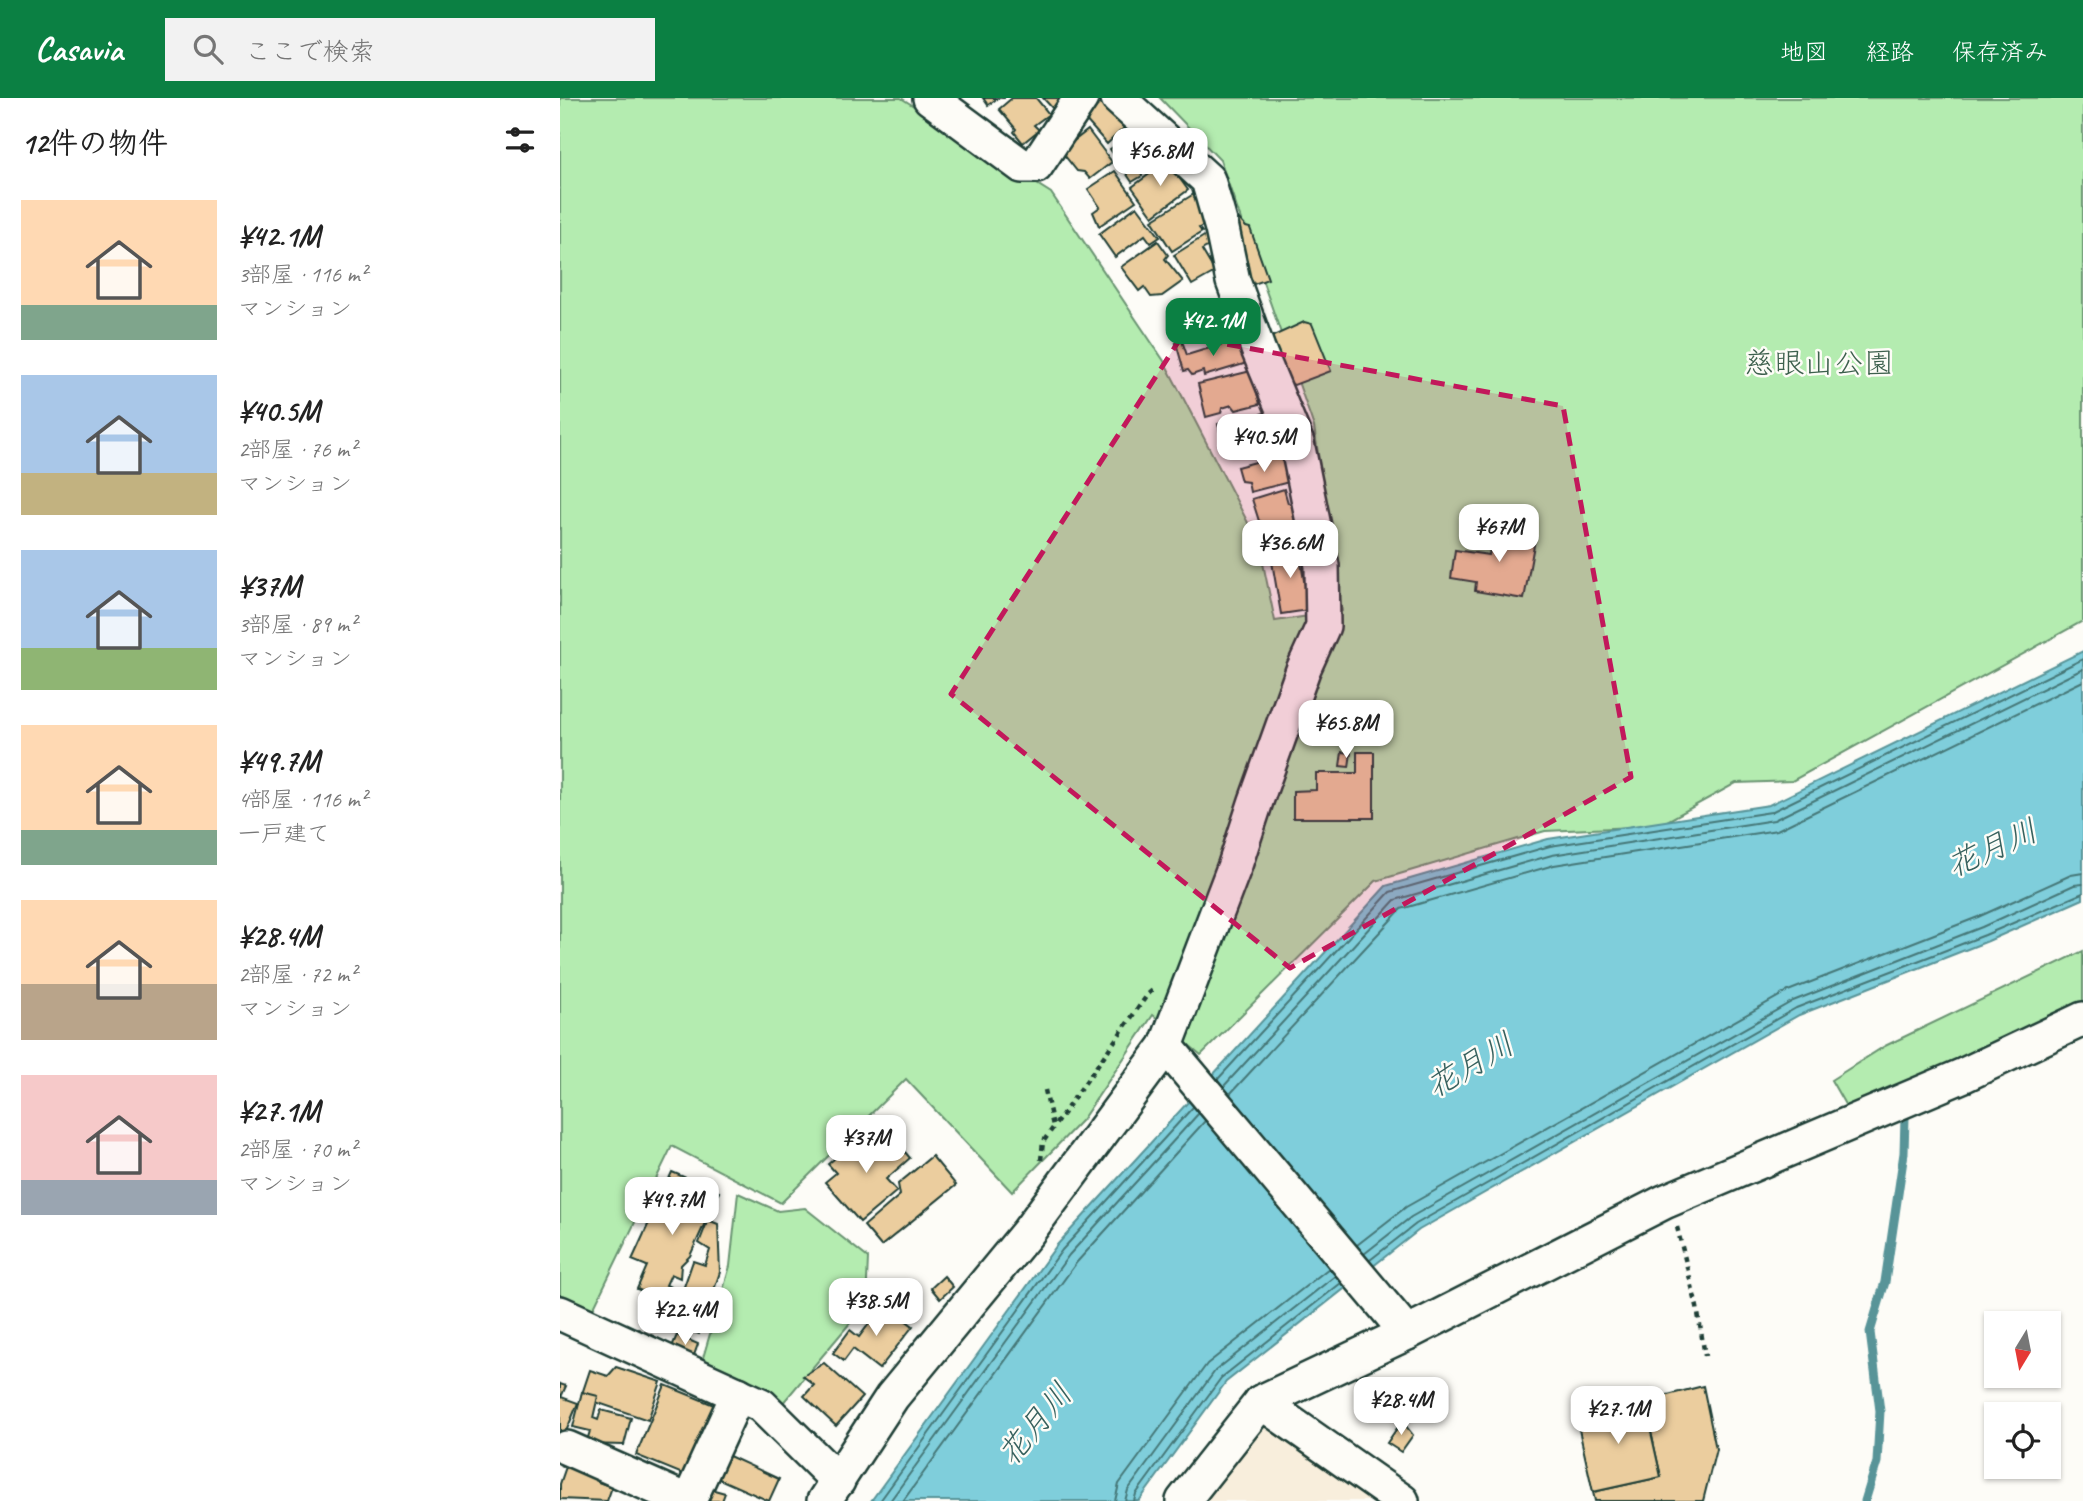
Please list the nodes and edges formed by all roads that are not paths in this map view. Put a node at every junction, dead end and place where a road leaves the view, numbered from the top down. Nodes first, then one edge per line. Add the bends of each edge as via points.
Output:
1 (930, 98) edge
2 (1081, 98) edge
3 (1118, 98) edge
4 (2083, 1019) edge
5 (1166, 1046) junction
6 (560, 1313) edge
7 (1407, 1334) junction
8 (738, 1394) junction
9 (1261, 1402) junction
10 (567, 1448) dead end
11 (831, 1491) edge
12 (688, 1501) edge
13 (1183, 1501) edge
14 (1402, 1501) edge

1 - 2 street via 1022,166 1036,166
3 - 5 street via 1208,180 1233,281 1297,443 1322,566 1323,626
4 - 7 street via 1964,1075 1664,1202
5 - 7 street
5 - 11 street via 1032,1226 892,1397
6 - 8 street
7 - 9 street
8 - 11 street via 761,1405
8 - 12 street
9 - 13 street
9 - 14 street
10 - 12 street

